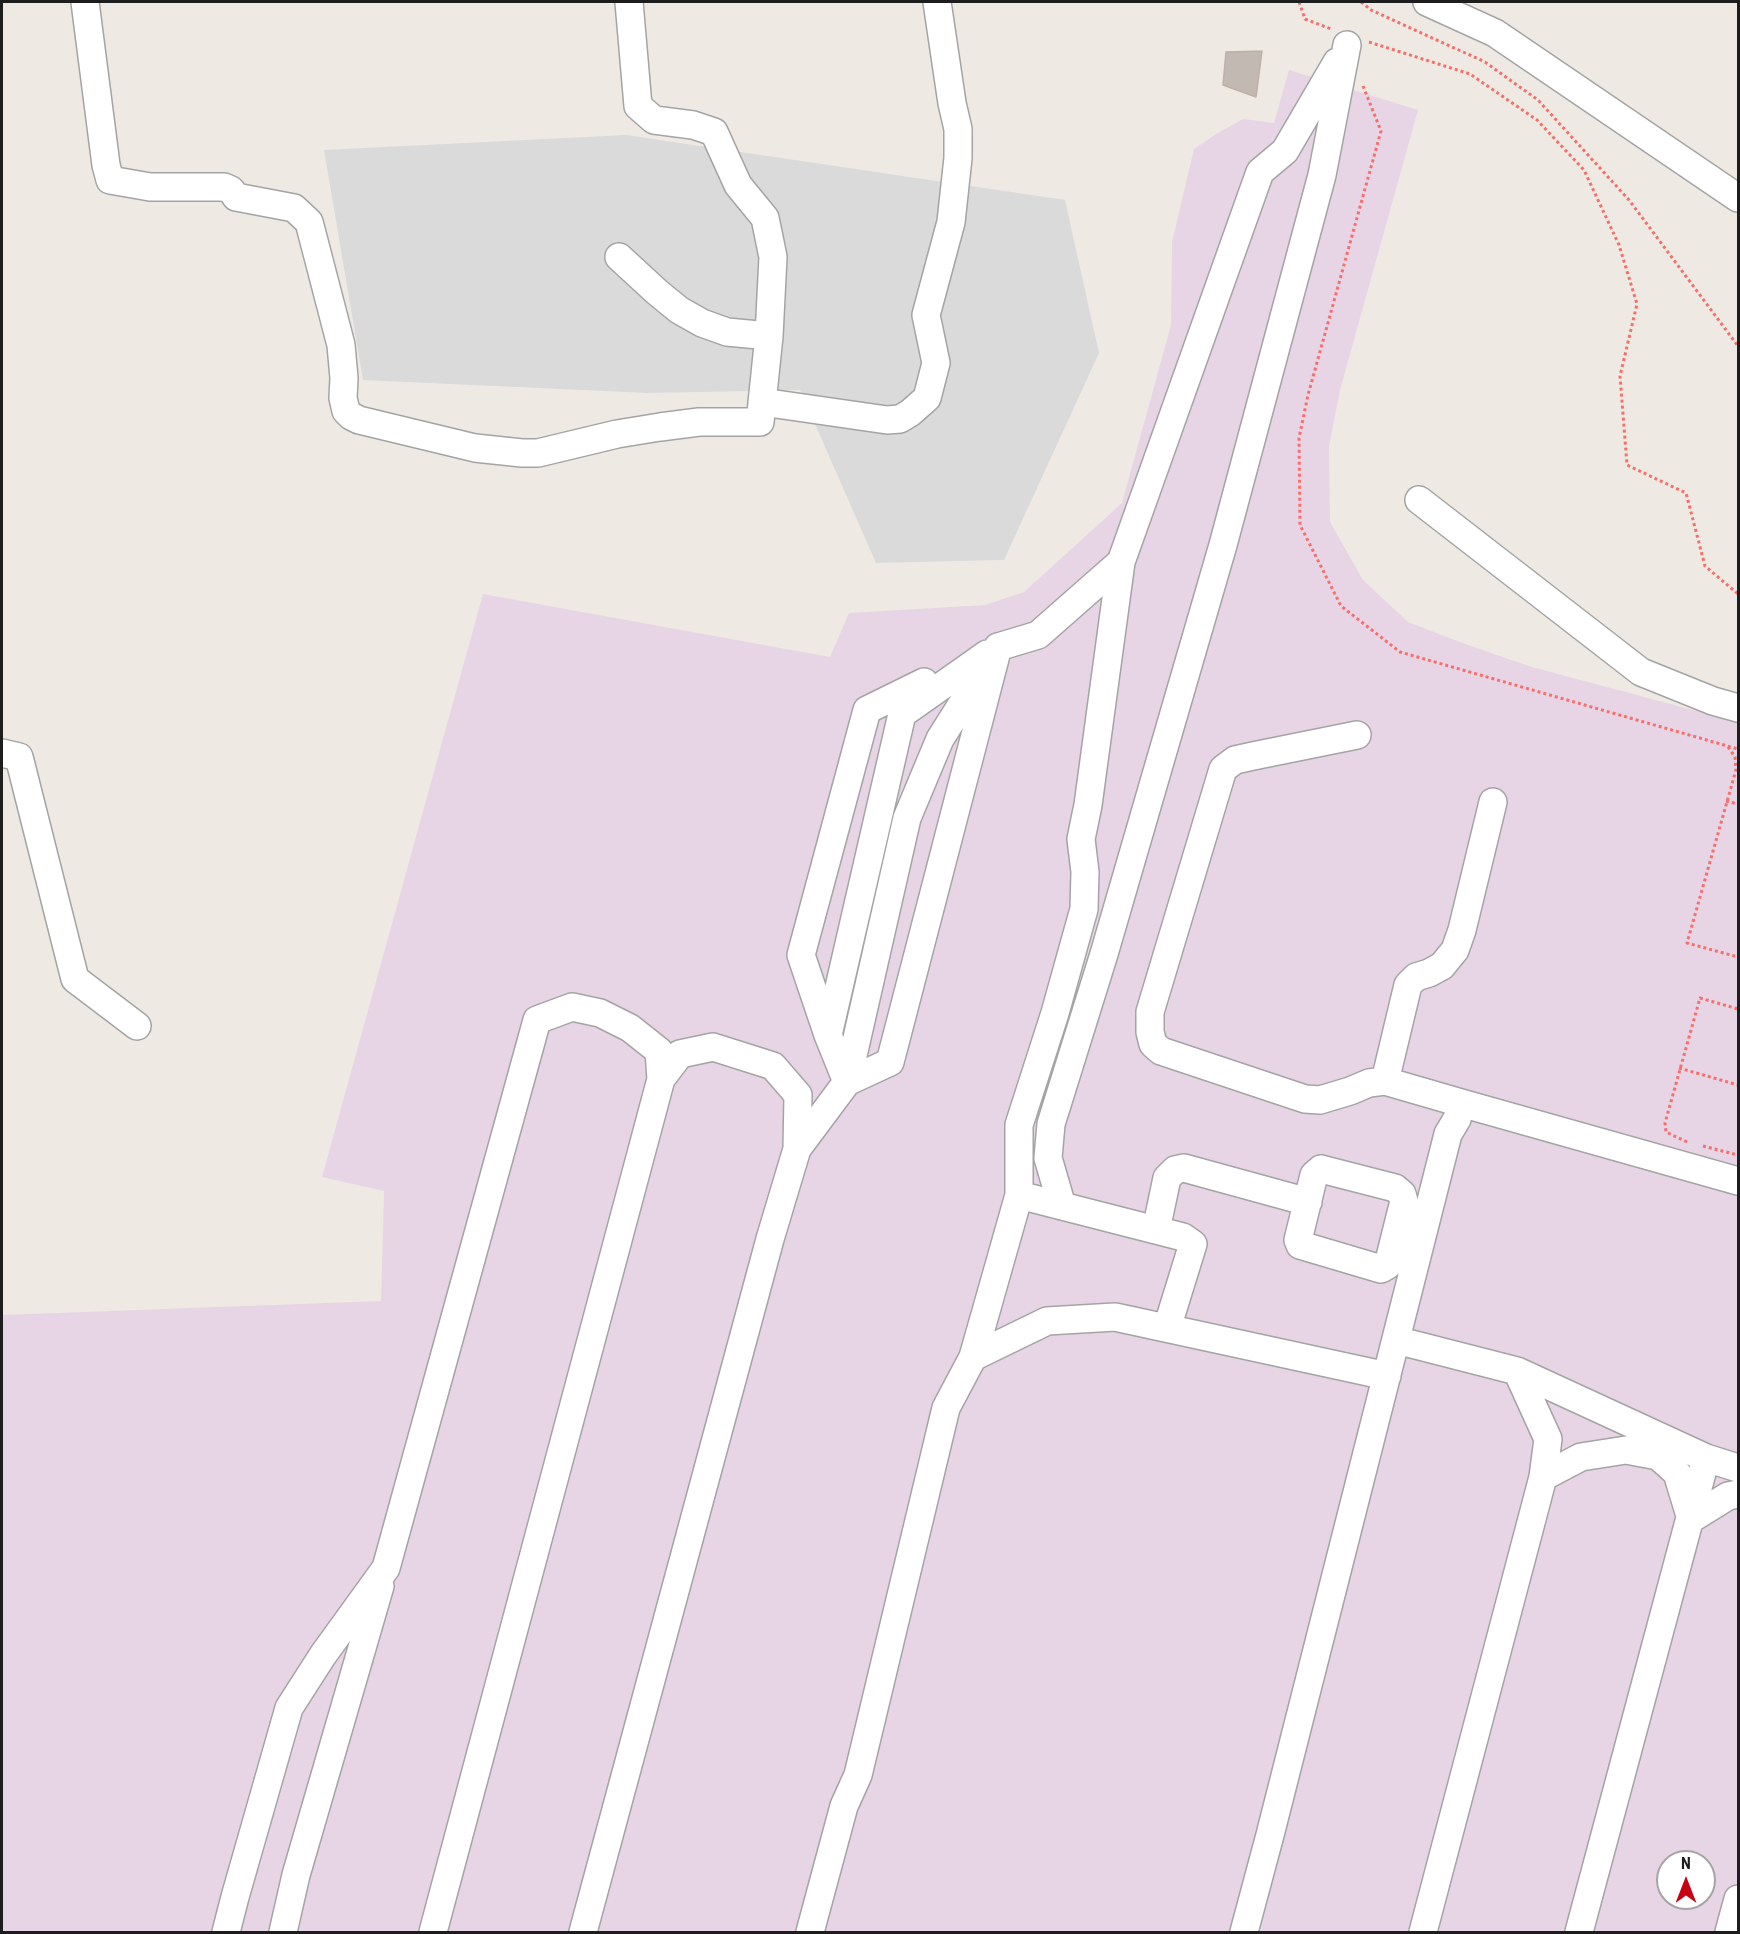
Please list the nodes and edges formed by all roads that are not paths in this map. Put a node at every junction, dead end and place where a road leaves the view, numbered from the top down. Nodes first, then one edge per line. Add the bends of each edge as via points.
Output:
1 (85, 2) edge
2 (629, 2) edge
3 (937, 2) edge
4 (1427, 2) edge
5 (1738, 198) edge
6 (620, 257) dead end
7 (769, 336) junction
8 (762, 402) junction
9 (1419, 500) dead end
10 (1121, 562) junction
11 (998, 646) junction
12 (1738, 708) edge
13 (1357, 735) dead end
14 (2, 753) edge
15 (1493, 802) dead end
16 (137, 1026) dead end
17 (828, 1035) junction
18 (660, 1079) junction
19 (1385, 1081) junction
20 (847, 1082) junction
21 (1461, 1103) junction
22 (797, 1149) junction
23 (1738, 1180) edge
24 (1019, 1195) junction
25 (1308, 1202) junction
26 (1062, 1206) junction
27 (1156, 1230) junction
28 (1406, 1247) junction
29 (1167, 1328) junction
30 (1396, 1340) junction
31 (973, 1357) junction
32 (1517, 1371) junction
33 (1386, 1376) junction
34 (1707, 1458) junction
35 (1738, 1468) edge
36 (1543, 1477) junction
37 (1738, 1494) edge
38 (1691, 1519) junction
39 (386, 1568) junction
40 (1738, 1899) edge
41 (226, 1932) edge
42 (283, 1932) edge
43 (433, 1932) edge
44 (583, 1932) edge
45 (810, 1932) edge
46 (1244, 1932) edge
47 (1423, 1932) edge
48 (1578, 1932) edge
49 (1729, 1932) edge

1 - 8 street via 110,180 150,187 224,187 236,197 294,208 301,213 309,222 341,345 344,406 351,416 475,448 538,453 660,427 699,422 760,422
2 - 7 street via 638,106 654,120 714,132 738,185 765,218 773,257
3 - 8 street via 958,129 958,159 951,222 926,315 936,363 927,398 900,419 887,420
4 - 5 street via 1495,33
6 - 7 street via 679,310 702,323 727,332
7 - 8 street
9 - 12 street via 1641,672
10 - 11 street via 1038,635
10 - 24 street via 1081,839 1084,909 1019,1125
10 - 26 street via 1260,172 1285,151 1347,45 1322,175 1222,545 1051,1124 1048,1158
11 - 17 street via 902,714
11 - 17 street via 867,710 801,955
11 - 20 street via 940,739 907,818
11 - 20 street via 890,1062
13 - 19 street via 1235,760 1223,768 1152,1003 1150,1032 1153,1044 1161,1051 1305,1099 1320,1100
14 - 16 street via 19,757 75,979
15 - 19 street via 1455,950 1442,966 1416,977 1408,985
17 - 20 street
18 - 22 street via 680,1054 713,1047 772,1066 798,1095
18 - 39 street via 659,1051 630,1028 600,1012 572,1007 537,1020
18 - 43 street
19 - 21 street
20 - 22 street
21 - 23 street
21 - 28 street
22 - 44 street
24 - 26 street
24 - 31 street
25 - 27 street via 1184,1168 1167,1178
25 - 28 street via 1300,1245 1382,1269
25 - 28 street via 1314,1174 1321,1169 1395,1188 1404,1201
26 - 27 street
27 - 29 street via 1183,1237 1193,1244
28 - 30 street
29 - 31 street via 1115,1317 1047,1321
29 - 33 street
30 - 32 street
30 - 33 street
31 - 45 street via 946,1408 858,1775 844,1806
32 - 34 street
32 - 36 street via 1548,1439
33 - 46 street
34 - 35 street
34 - 38 street
36 - 38 street via 1581,1457 1626,1450 1658,1456 1677,1473
36 - 47 street
37 - 38 street
38 - 48 street
39 - 41 street via 322,1654 289,1708
39 - 42 street via 296,1875
40 - 49 street

